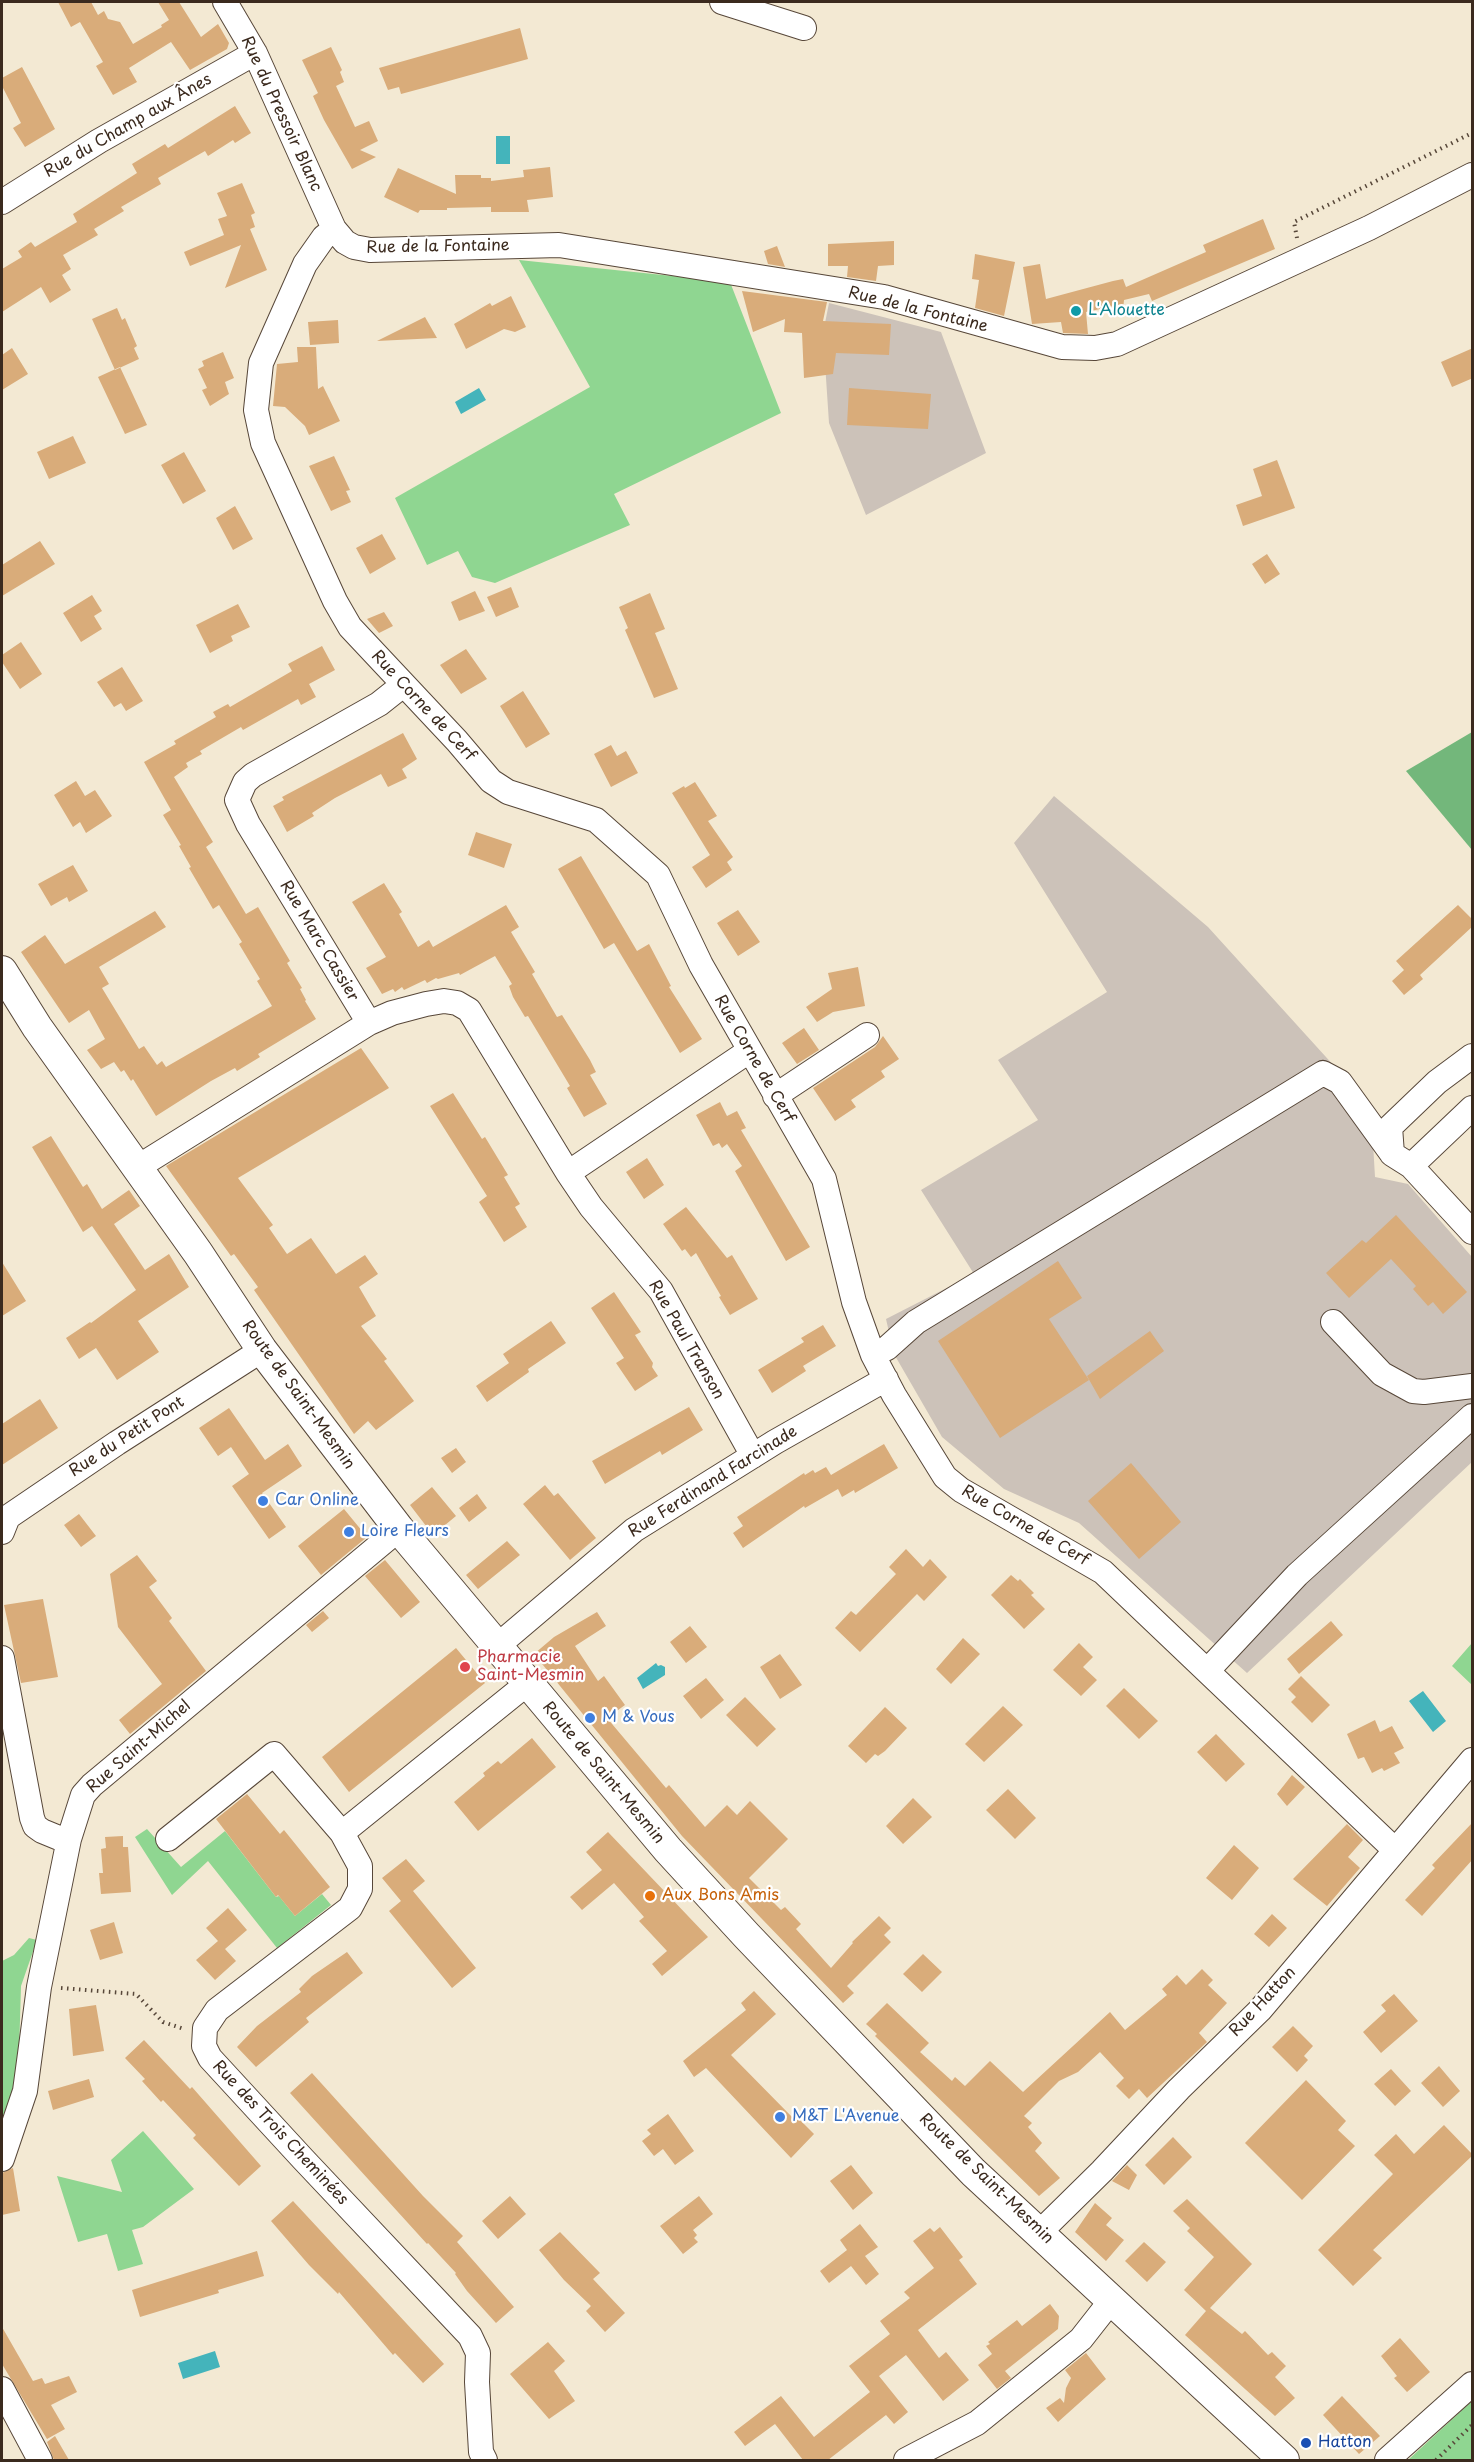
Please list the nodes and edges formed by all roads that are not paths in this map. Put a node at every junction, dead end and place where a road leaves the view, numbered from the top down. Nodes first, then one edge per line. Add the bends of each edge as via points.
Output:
1 (225, 2) edge
2 (722, 2) edge
3 (804, 28) dead end
4 (255, 53) junction
5 (1473, 175) edge
6 (2, 201) edge
7 (334, 229) junction
8 (403, 685) junction
9 (2, 971) edge
10 (369, 1023) junction
11 (867, 1035) dead end
12 (749, 1051) junction
13 (1473, 1056) edge
14 (775, 1096) junction
15 (1473, 1108) edge
16 (1401, 1160) junction
17 (138, 1167) junction
18 (568, 1173) junction
19 (1473, 1232) edge
20 (1333, 1322) dead end
21 (262, 1350) junction
22 (873, 1355) junction
23 (886, 1379) junction
24 (1473, 1386) edge
25 (1473, 1416) edge
26 (753, 1456) junction
27 (4, 1520) edge
28 (399, 1529) junction
29 (496, 1647) junction
30 (2, 1658) edge
31 (1208, 1670) junction
32 (528, 1683) junction
33 (5, 1694) edge
34 (1473, 1760) edge
35 (342, 1833) junction
36 (69, 1839) junction
37 (168, 1839) dead end
38 (1395, 1850) junction
39 (2, 2159) edge
40 (1040, 2232) junction
41 (1110, 2302) junction
42 (1473, 2384) edge
43 (2, 2389) edge
44 (40, 2460) edge
45 (485, 2460) edge
46 (906, 2460) edge
47 (1284, 2460) edge
48 (1387, 2460) edge

1 - 4 street, Rue du Pressoir Blanc
2 - 3 street
4 - 6 street, Rue du Champ aux Ânes
4 - 7 street, Rue du Pressoir Blanc
5 - 7 street, Rue de la Fontaine via 1301,260 1117,344 1095,348 1062,347 884,297 560,245 370,250 345,242
7 - 8 street, Rue Corne de Cerf via 305,264 261,363 258,426 335,601 350,627
8 - 10 street, Rue Marc Cassier via 379,704 253,776 245,782 237,800
8 - 12 street, Rue Corne de Cerf via 499,788 596,820 658,875 701,965
9 - 17 main road, Route de Saint-Mesmin via 37,1027
10 - 17 street
10 - 18 street, Rue Paul Transon via 392,1013 444,1001 469,1010
11 - 14 street
12 - 14 street, Rue Corne de Cerf
12 - 18 street
13 - 16 street via 1437,1082 1390,1126
14 - 22 street, Rue Corne de Cerf via 824,1179 854,1302
15 - 16 street
16 - 19 street
16 - 22 street via 1340,1083 1323,1072 916,1322
17 - 21 main road, Route de Saint-Mesmin
18 - 26 street, Rue Paul Transon via 661,1291
20 - 24 street via 1382,1374 1413,1391
21 - 27 street, Rue du Petit Pont
21 - 28 main road, Route de Saint-Mesmin
22 - 23 street, Rue Corne de Cerf
23 - 26 street, Rue Ferdinand Farcinade
23 - 31 street, Rue Corne de Cerf via 945,1477 1103,1572
25 - 31 street via 1298,1575
26 - 29 street, Rue Ferdinand Farcinade via 634,1530
28 - 29 main road, Route de Saint-Mesmin
28 - 36 street, Rue Saint-Michel via 92,1785 83,1795
29 - 32 main road, Route de Saint-Mesmin
30 - 33 street
31 - 38 street, Rue Corne de Cerf
32 - 35 street
32 - 40 main road, Route de Saint-Mesmin via 668,1850 747,1936 973,2172
33 - 36 street via 35,1826 42,1832
34 - 38 street, Rue Hatton
35 - 37 street via 274,1754
35 - 45 street, Rue des Trois Cheminées via 360,1866 360,1889 350,1908 217,2010 205,2028 204,2046 210,2058 470,2336 478,2354 481,2452
36 - 39 street, Rue Saint-Michel via 39,1987 25,2091
38 - 40 street, Rue Hatton via 1260,2010
40 - 41 main road, Route de Saint-Mesmin
41 - 46 street via 1080,2339 977,2422
41 - 47 main road, Route de Saint-Mesmin
42 - 48 street
43 - 44 street

